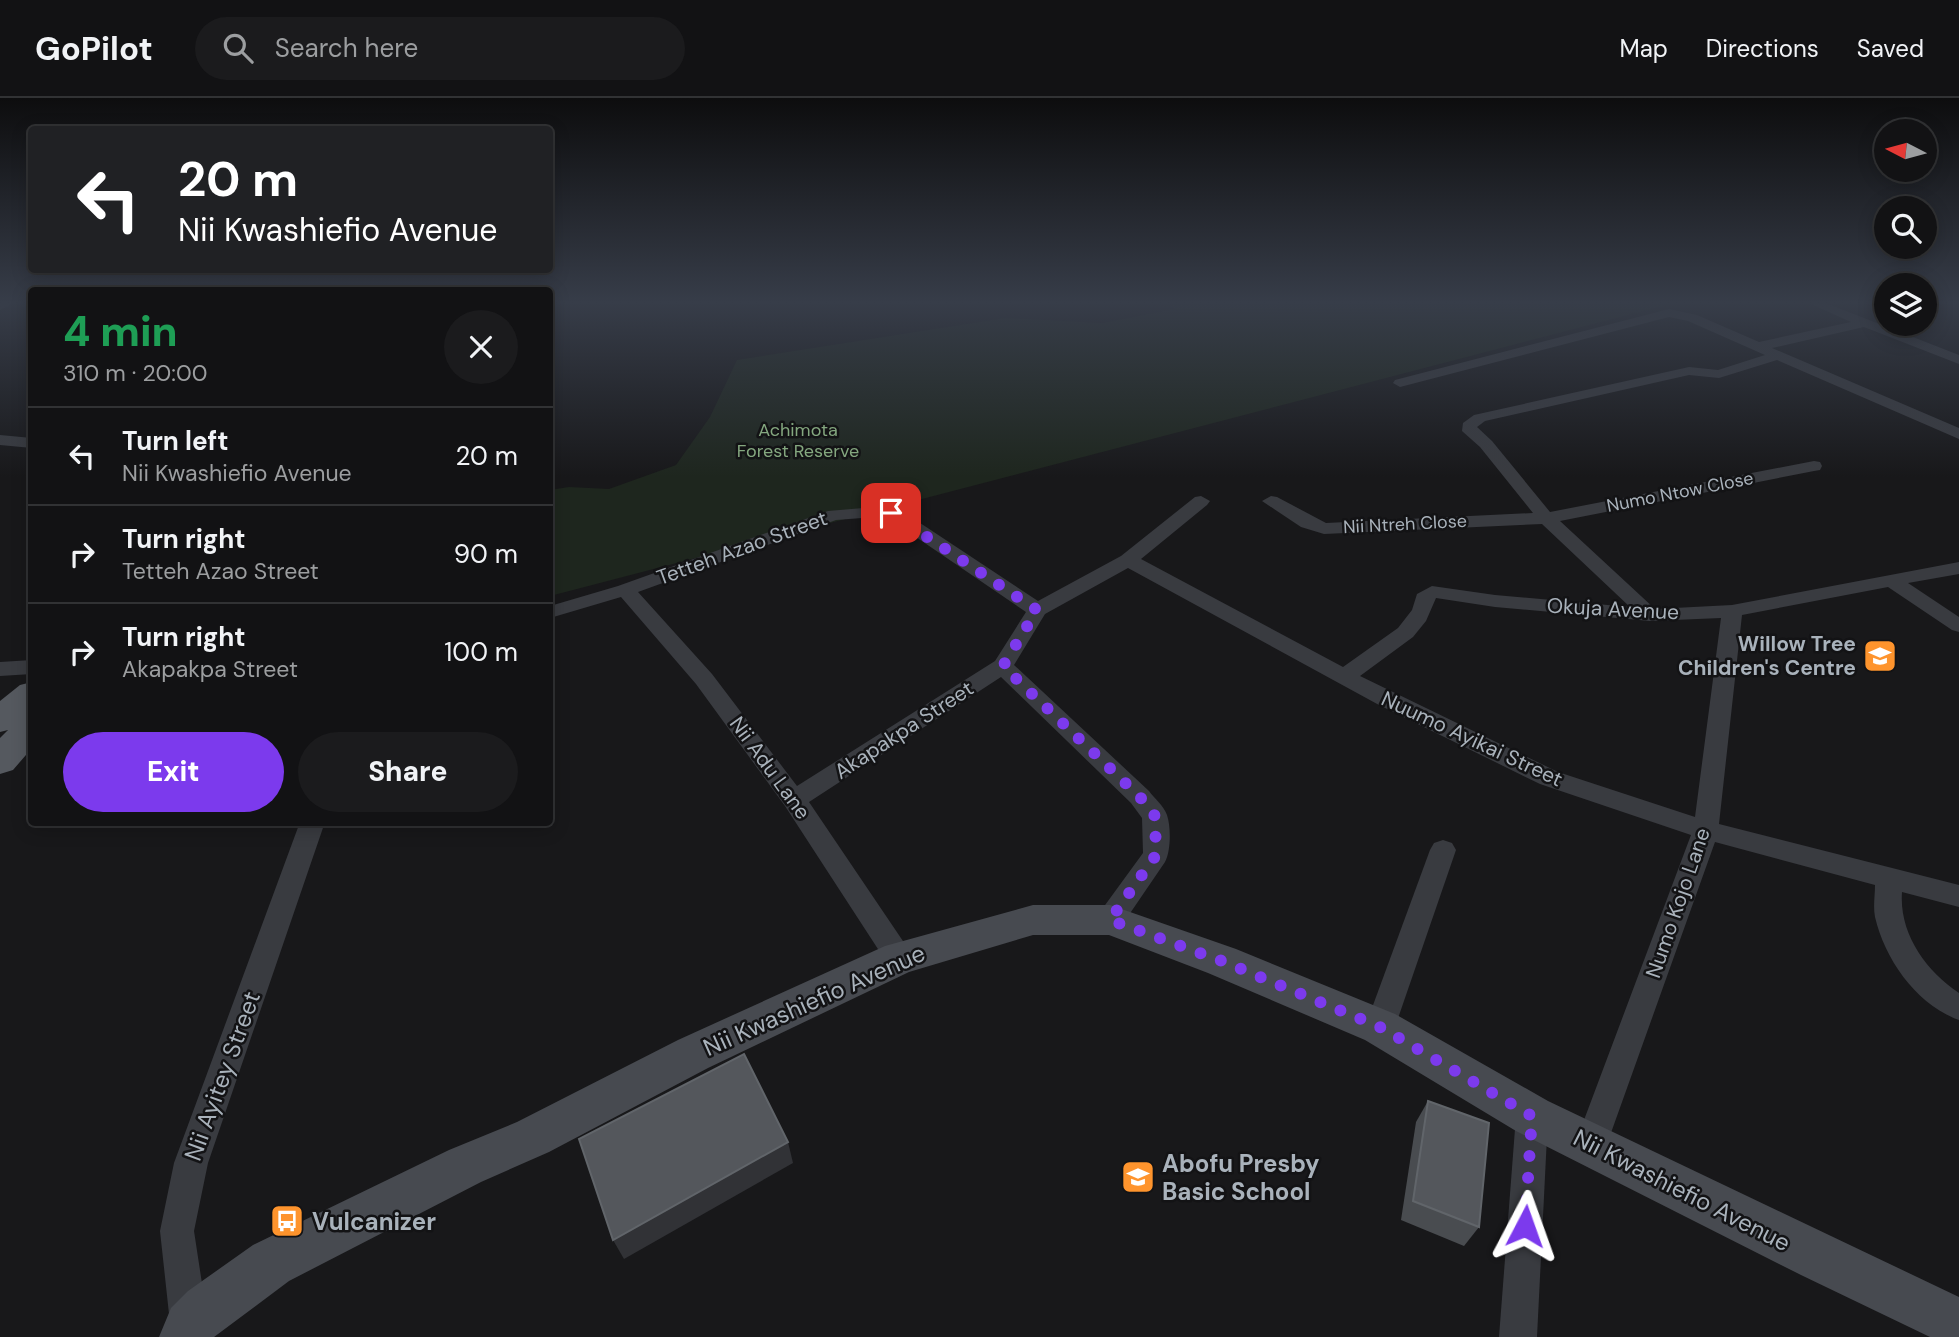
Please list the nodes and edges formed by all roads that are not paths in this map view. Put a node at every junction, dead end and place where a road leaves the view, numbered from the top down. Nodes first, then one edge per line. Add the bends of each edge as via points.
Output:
1 (1482, 362) edge
2 (1757, 362) edge
3 (1789, 362) edge
4 (1400, 383) dead end
5 (1959, 434) edge
6 (0, 440) edge
7 (28, 443) edge
8 (1814, 466) dead end
9 (1201, 501) dead end
10 (1271, 501) dead end
11 (1546, 518) junction
12 (1128, 560) junction
13 (1959, 568) edge
14 (1893, 582) junction
15 (625, 590) junction
16 (1037, 610) junction
17 (553, 611) edge
18 (1732, 611) junction
19 (1650, 615) junction
20 (1959, 625) edge
21 (1003, 666) junction
22 (28, 667) edge
23 (0, 669) edge
24 (1344, 676) junction
25 (28, 704) edge
26 (16, 736) edge
27 (794, 800) junction
28 (312, 826) edge
29 (1706, 830) junction
30 (1443, 850) dead end
31 (1889, 879) junction
32 (1959, 895) edge
33 (1110, 920) junction
34 (899, 958) junction
35 (1959, 1007) edge
36 (1380, 1027) junction
37 (1532, 1116) junction
38 (1591, 1144) junction
39 (1959, 1324) edge
40 (187, 1331) edge
41 (1518, 1337) edge

1 - 4 street
2 - 11 street via 1719,374 1689,371 1474,422 1470,431 1486,443
3 - 5 street
6 - 7 street
8 - 11 street, Numo Ntow Close
9 - 12 street, Akapakpa Street
10 - 11 street, Nii Ntreh Close via 1324,528
11 - 19 street
12 - 16 street, Akapakpa Street
12 - 24 street, Nuumo Ayikai Street
13 - 14 street, Okuja Avenue
14 - 18 street, Okuja Avenue
14 - 20 street
15 - 16 street, Tetteh Azao Street via 825,517 885,512
15 - 17 street, Tetteh Azao Street
15 - 27 street, Nii Adu Lane via 704,679
16 - 21 street, Akapakpa Street
18 - 19 street, Okuja Avenue
18 - 29 street, Numo Kojo Lane
19 - 24 street, Okuja Avenue via 1432,592 1424,598 1415,624
21 - 27 street, Akapakpa Street
21 - 33 street via 1155,816 1156,855
22 - 23 street
24 - 29 street, Nuumo Ayikai Street via 1549,778
25 - 26 main road
27 - 34 street, Nii Adu Lane
28 - 40 street, Nii Ayitey Street via 195,1149 183,1195 177,1231
29 - 31 street, Nuumo Ayikai Street
29 - 38 street, Numo Kojo Lane
30 - 36 street
31 - 32 street, Nuumo Ayikai Street
31 - 35 street via 1888,917 1904,951 1928,987
33 - 34 street, Nii Kwashiefio Avenue via 1033,920
33 - 36 street, Nii Kwashiefio Avenue
34 - 40 street, Nii Kwashiefio Avenue via 693,1054 271,1263 227,1292
36 - 37 street, Nii Kwashiefio Avenue
37 - 38 street, Nii Kwashiefio Avenue
37 - 41 street
38 - 39 street, Nii Kwashiefio Avenue

